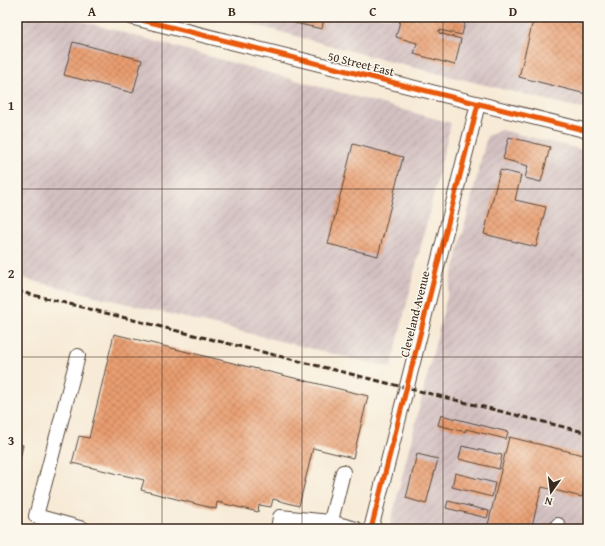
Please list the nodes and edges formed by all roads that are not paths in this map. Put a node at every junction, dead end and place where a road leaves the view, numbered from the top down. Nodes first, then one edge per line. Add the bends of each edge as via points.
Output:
1 (130, 17) edge
2 (478, 104) junction
3 (588, 131) edge
4 (78, 356) dead end
5 (343, 472) dead end
6 (329, 526) edge
7 (83, 529) edge
8 (278, 529) edge
9 (356, 529) edge
10 (371, 529) edge

1 - 2 street, 50 Street East
2 - 3 street, 50 Street East
2 - 10 street, Cleveland Avenue
4 - 7 street via 36,516
5 - 6 street
6 - 8 street via 280,517
6 - 9 street

